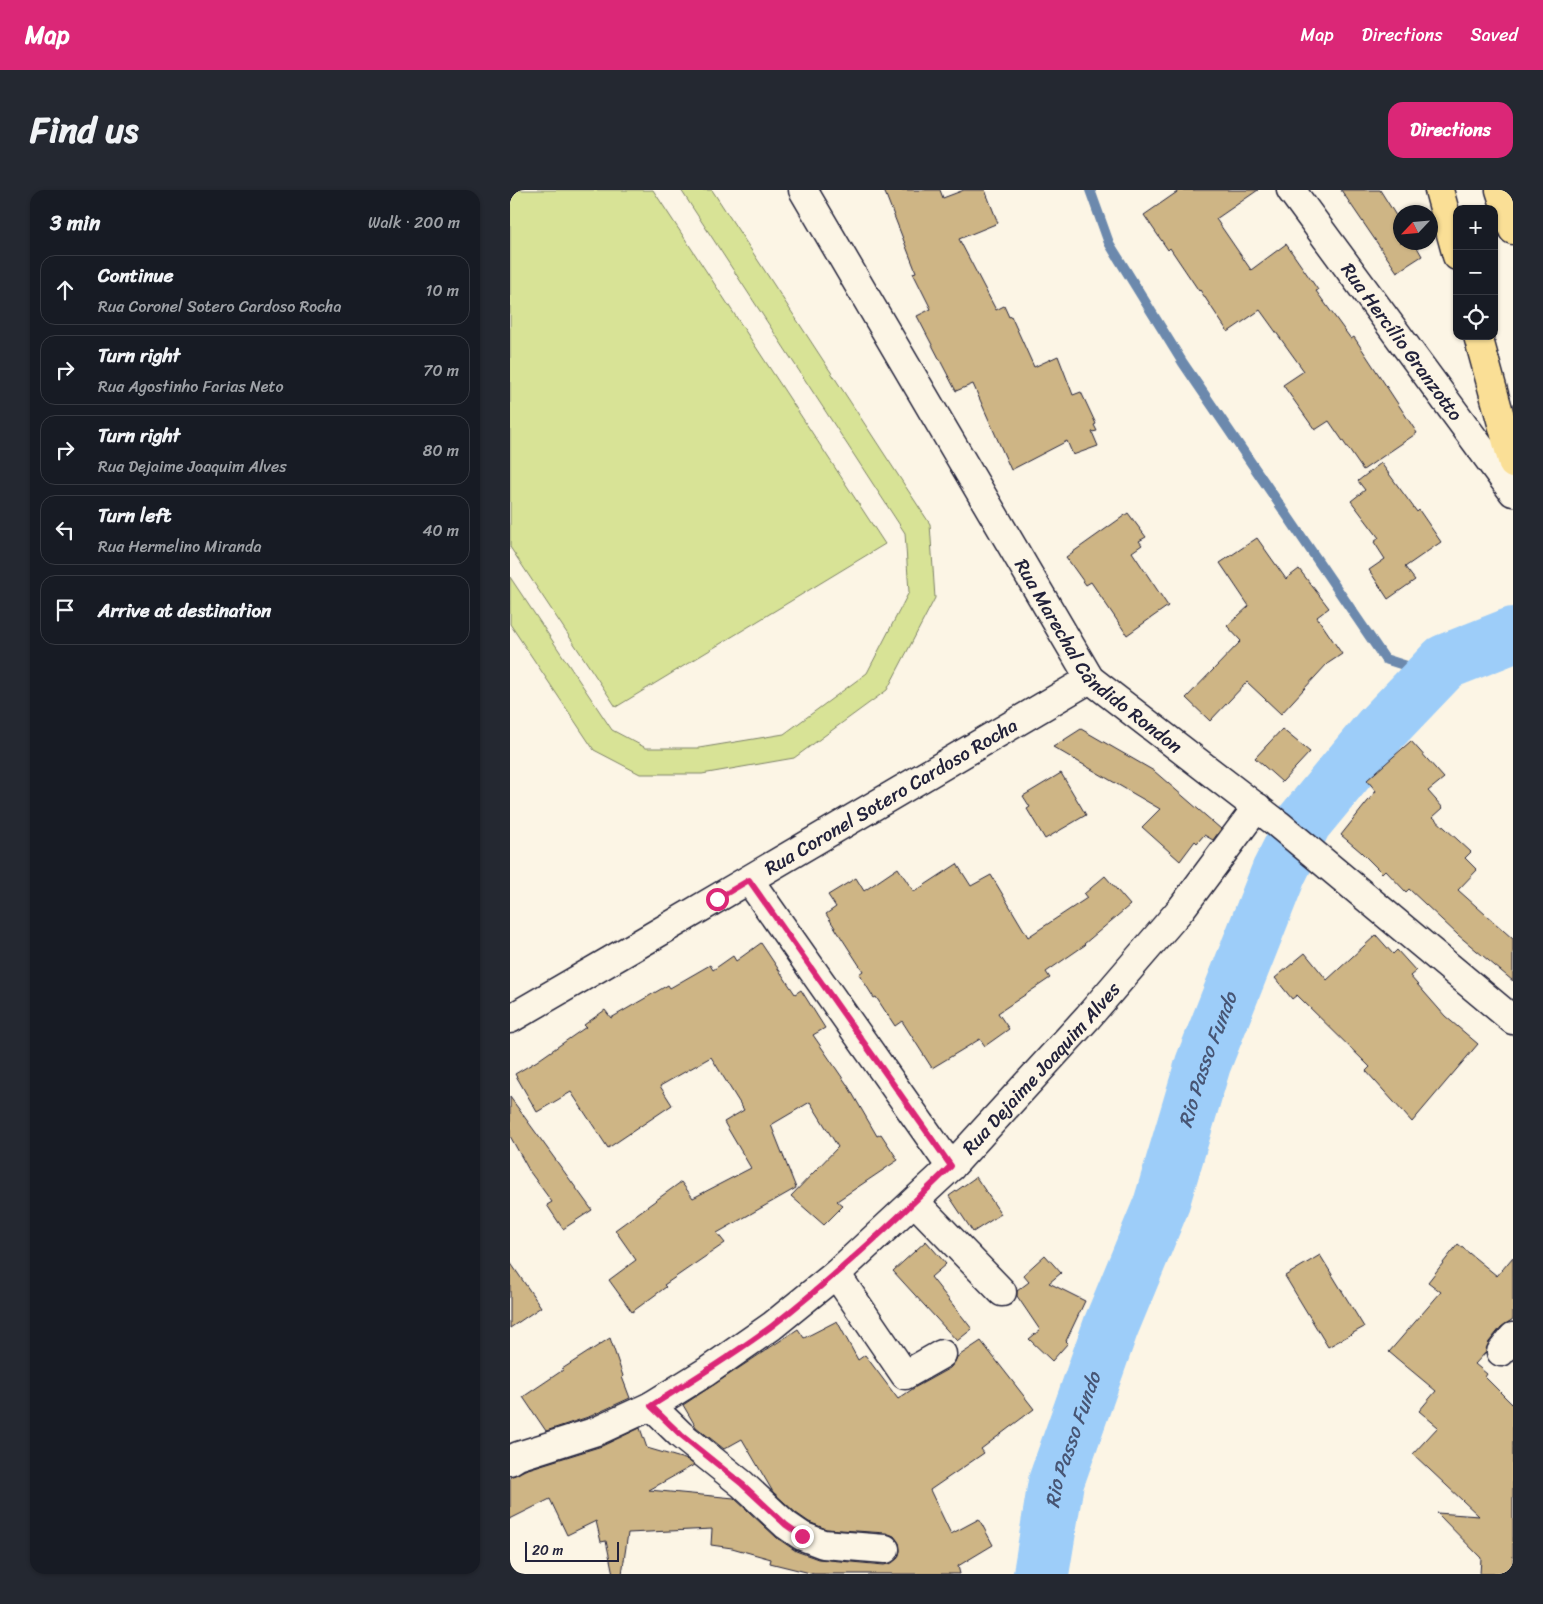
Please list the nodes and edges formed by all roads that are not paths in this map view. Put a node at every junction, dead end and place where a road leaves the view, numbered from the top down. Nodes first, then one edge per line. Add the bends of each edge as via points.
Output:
1 (802, 190) edge
2 (1290, 190) edge
3 (1439, 190) edge
4 (1500, 190) edge
5 (1513, 230) edge
6 (1455, 250) edge
7 (1479, 340) edge
8 (1513, 464) edge
9 (1513, 492) edge
10 (1090, 679) junction
11 (1257, 807) junction
12 (749, 880) junction
13 (510, 1019) edge
14 (1513, 1020) edge
15 (951, 1166) junction
16 (915, 1202) junction
17 (836, 1274) junction
18 (1002, 1292) dead end
19 (942, 1354) dead end
20 (651, 1406) junction
21 (513, 1454) edge
22 (885, 1549) dead end

1 - 10 street, Rua Marechal Cândido Rondon
2 - 9 street, Rua Hercílio Granzotto
3 - 6 main road
4 - 5 main road
7 - 8 main road
10 - 11 street, Rua Marechal Cândido Rondon
10 - 12 street, Rua Coronel Sotero Cardoso Rocha
11 - 14 street, Rua Marechal Cândido Rondon
11 - 15 street, Rua Dejaime Joaquim Alves via 1181,909 1088,1018
12 - 13 street, Rua Coronel Sotero Cardoso Rocha
12 - 15 street
15 - 16 street, Rua Dejaime Joaquim Alves
16 - 17 street, Rua Dejaime Joaquim Alves
16 - 18 street
17 - 19 street via 905,1375
17 - 20 street, Rua Dejaime Joaquim Alves via 772,1326
20 - 21 street, Rua Dejaime Joaquim Alves via 597,1431
20 - 22 street via 802,1536 823,1544

